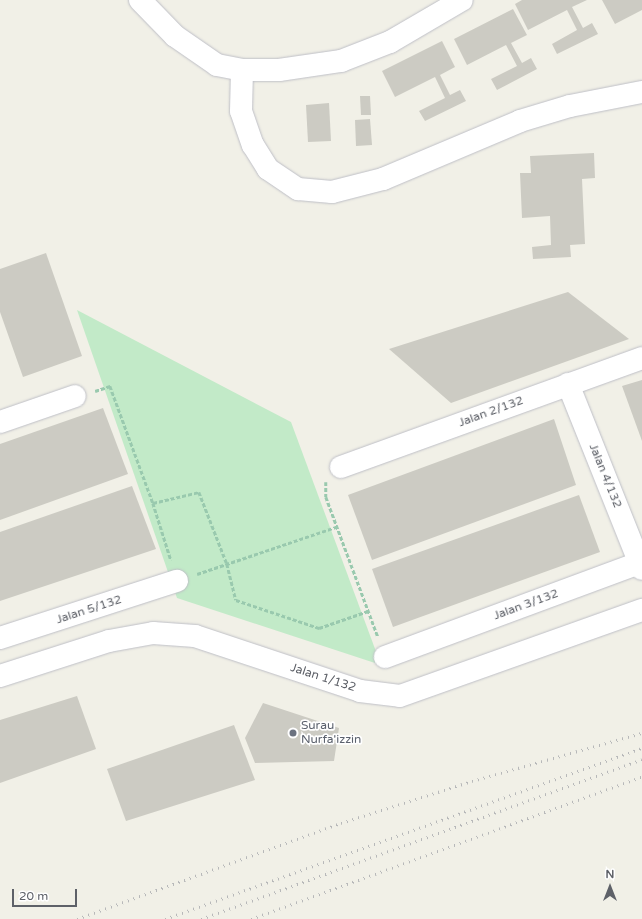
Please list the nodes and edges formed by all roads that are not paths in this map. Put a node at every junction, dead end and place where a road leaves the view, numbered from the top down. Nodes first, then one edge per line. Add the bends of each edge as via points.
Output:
1 (140, 0) edge
2 (462, 0) edge
3 (242, 70) junction
4 (642, 92) edge
5 (642, 358) edge
6 (568, 384) junction
7 (76, 396) road end
8 (1, 420) edge
9 (341, 467) road end
10 (641, 565) edge
11 (177, 581) road end
12 (642, 610) edge
13 (0, 638) edge
14 (385, 657) road end
15 (0, 676) edge

1 - 3 street via 175,36 217,65
2 - 3 street via 390,42 341,61 279,70
3 - 4 street via 241,111 253,145 268,169 298,189 332,192 383,178 520,121 570,106
5 - 6 street, Jalan 2/132
6 - 9 street, Jalan 2/132
6 - 10 street, Jalan 4/132
7 - 8 street
10 - 14 street, Jalan 3/132
11 - 13 street, Jalan 5/132
12 - 15 street, Jalan 1/132 via 400,696 360,691 195,636 153,633 108,641

